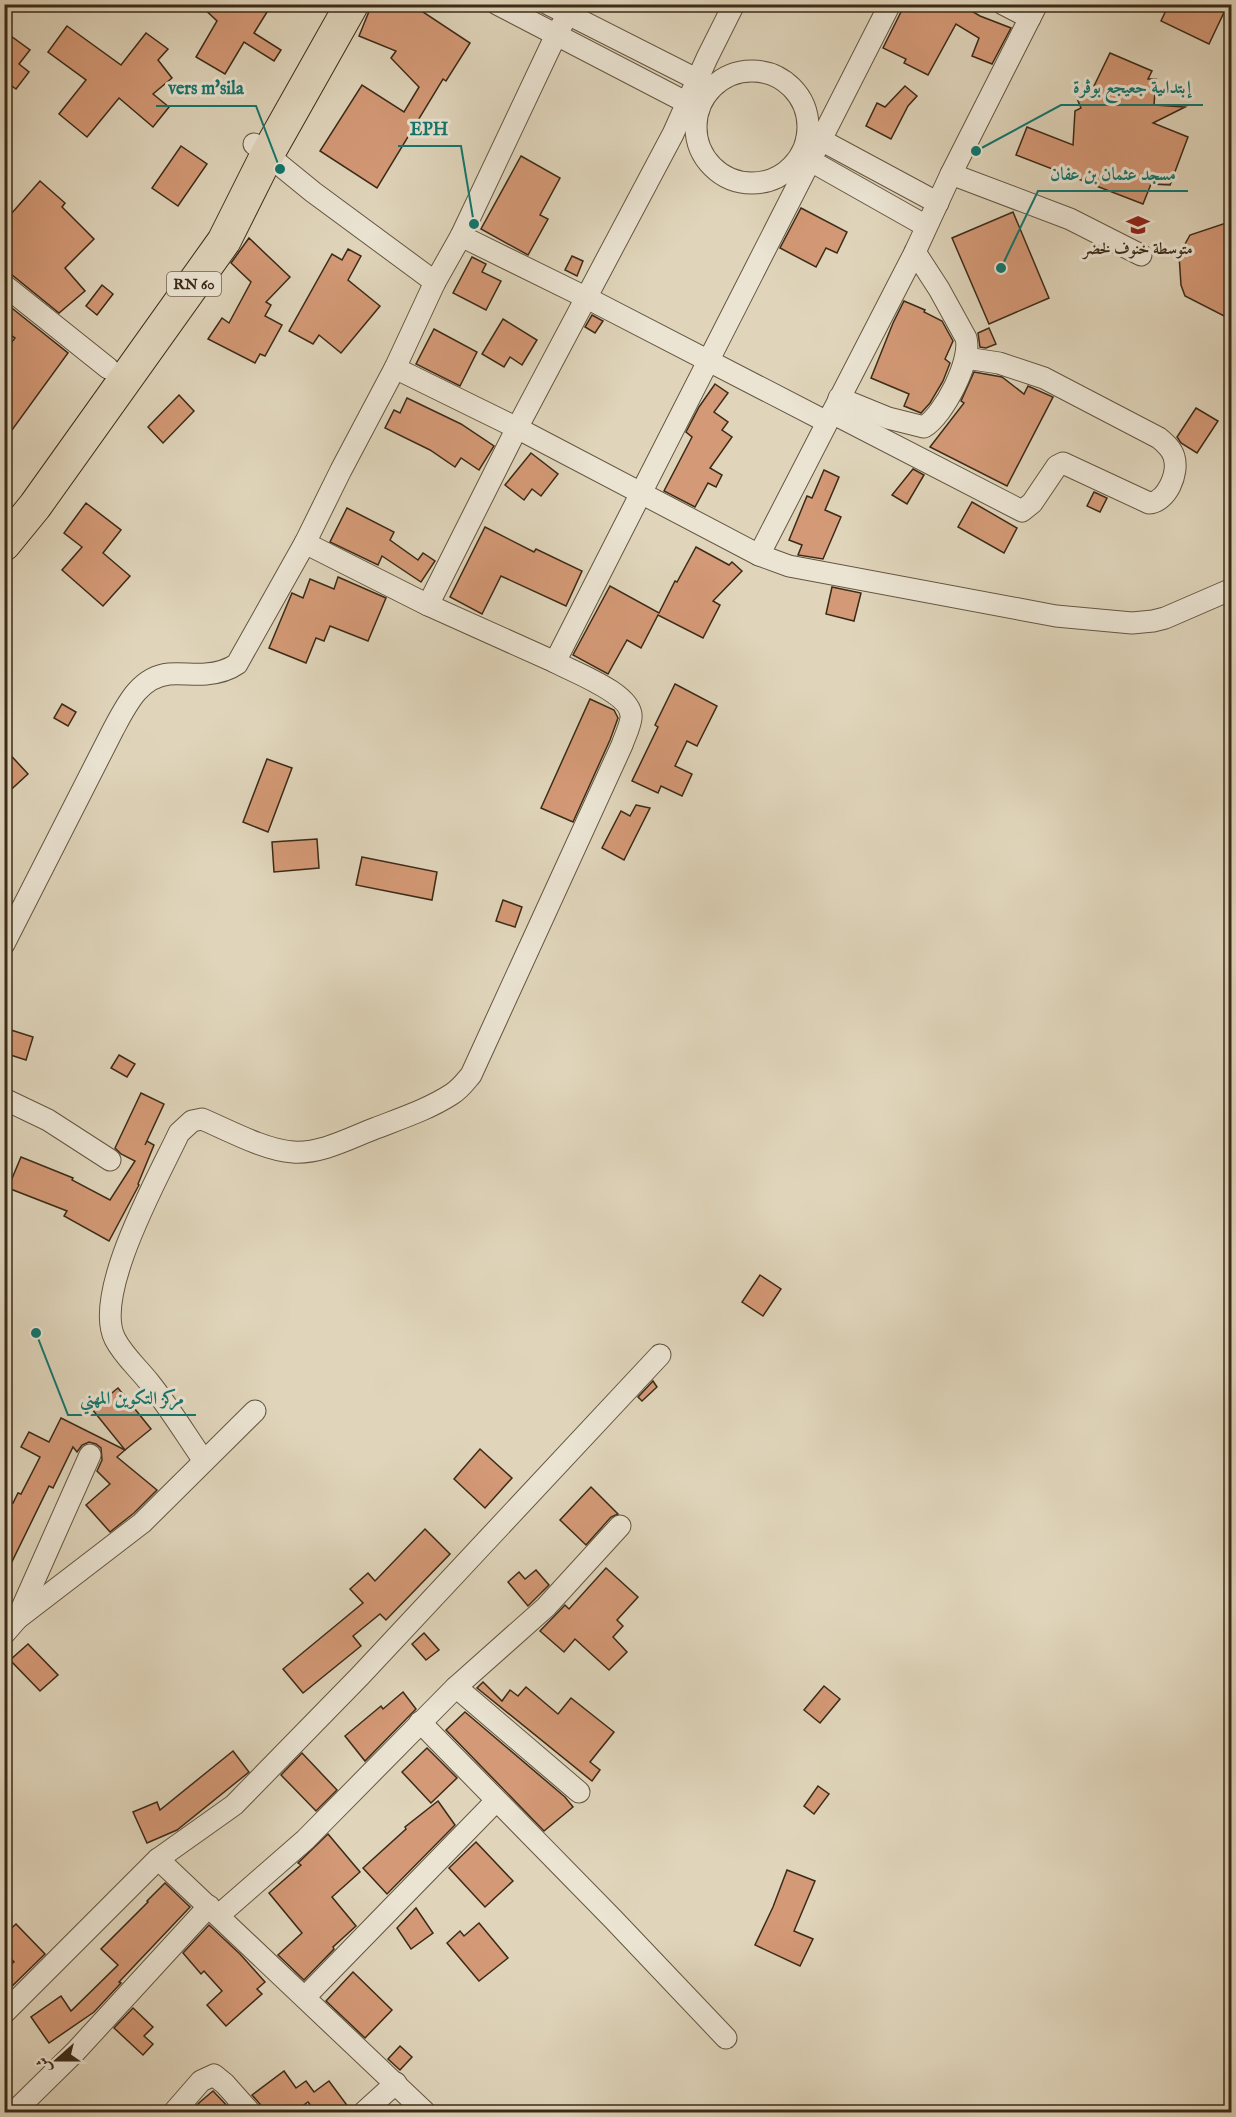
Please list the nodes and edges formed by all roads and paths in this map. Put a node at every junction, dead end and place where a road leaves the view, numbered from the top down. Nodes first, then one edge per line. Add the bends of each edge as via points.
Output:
1 (333, 4) edge
2 (352, 4) edge
3 (497, 4) edge
4 (548, 4) edge
5 (734, 4) edge
6 (890, 4) edge
7 (1003, 4) edge
8 (571, 10) edge
9 (1034, 11) edge
10 (556, 35) junction
11 (705, 82) junction
12 (693, 106) junction
13 (814, 139) junction
14 (260, 150) junction
15 (805, 159) junction
16 (951, 174) junction
17 (938, 203) junction
18 (926, 226) junction
19 (461, 236) junction
20 (915, 252) junction
21 (1141, 255) dead end
22 (435, 282) junction
23 (4, 285) edge
24 (586, 298) junction
25 (966, 358) junction
26 (707, 361) junction
27 (108, 368) junction
28 (395, 368) junction
29 (833, 411) junction
30 (517, 428) junction
31 (642, 493) junction
32 (4, 512) edge
33 (305, 543) junction
34 (4, 544) edge
35 (759, 555) junction
36 (1232, 589) edge
37 (428, 605) junction
38 (555, 662) junction
39 (4, 944) edge
40 (4, 1099) edge
41 (110, 1160) dead end
42 (660, 1355) dead end
43 (255, 1411) dead end
44 (90, 1455) dead end
45 (204, 1461) junction
46 (620, 1526) dead end
47 (11, 1627) edge
48 (456, 1686) junction
49 (420, 1722) junction
50 (579, 1792) dead end
51 (496, 1801) junction
52 (158, 1859) junction
53 (214, 1911) junction
54 (305, 1997) junction
55 (4, 2013) edge
56 (726, 2038) dead end
57 (396, 2083) junction
58 (14, 2112) edge
59 (174, 2112) edge
60 (250, 2112) edge
61 (364, 2112) edge
62 (425, 2112) edge

1 - 14 main road, RN 60
2 - 14 main road, RN 60
3 - 10 street
4 - 8 street
5 - 11 street
6 - 13 street
7 - 9 street
8 - 10 street
8 - 11 street
9 - 16 street
10 - 12 street
10 - 19 street
11 - 12 street
11 - 13 street via 748,71 777,77 798,96
12 - 15 street via 704,156 728,178 743,183 767,181
12 - 24 street via 673,134
13 - 15 street
13 - 17 street
14 - 22 street
14 - 27 main road, RN 60
14 - 34 main road, RN 60 via 224,241
15 - 18 street
15 - 26 street via 788,202
16 - 17 street
16 - 21 street via 1060,216
17 - 18 street
18 - 20 street
19 - 22 street
19 - 24 street
20 - 25 street via 966,338
20 - 29 street
22 - 28 street
23 - 27 street
24 - 26 street
24 - 30 street
25 - 29 street via 945,404 932,423 924,427
25 - 29 street via 999,363 1044,378 1159,438 1171,450 1175,463 1175,473 1164,495 1149,502 1063,463 1022,511
26 - 29 street
26 - 31 street
27 - 32 main road, RN 60
28 - 30 street
28 - 33 street
29 - 35 street
30 - 31 street
30 - 37 street
31 - 35 street
31 - 38 street
33 - 37 street
33 - 39 street via 237,664 221,673 155,677 132,698
35 - 36 street via 789,566 1056,616 1132,623 1165,618
37 - 38 street
38 - 45 street via 617,694 627,704 631,718 516,979 464,1085 422,1110 306,1152 267,1146 202,1119 192,1120 179,1133 134,1230 114,1286 111,1329 123,1352 150,1383
40 - 41 street via 48,1120
42 - 52 street via 234,1805
43 - 45 street
44 - 47 street
45 - 47 street via 142,1523
46 - 48 street via 546,1607
48 - 49 street
48 - 50 street
49 - 51 street
49 - 53 street via 305,1840
51 - 54 street
51 - 56 street
52 - 53 street
52 - 55 street
53 - 54 street
53 - 58 street
54 - 57 street
57 - 61 street
57 - 62 street
59 - 60 street via 201,2081 214,2075

